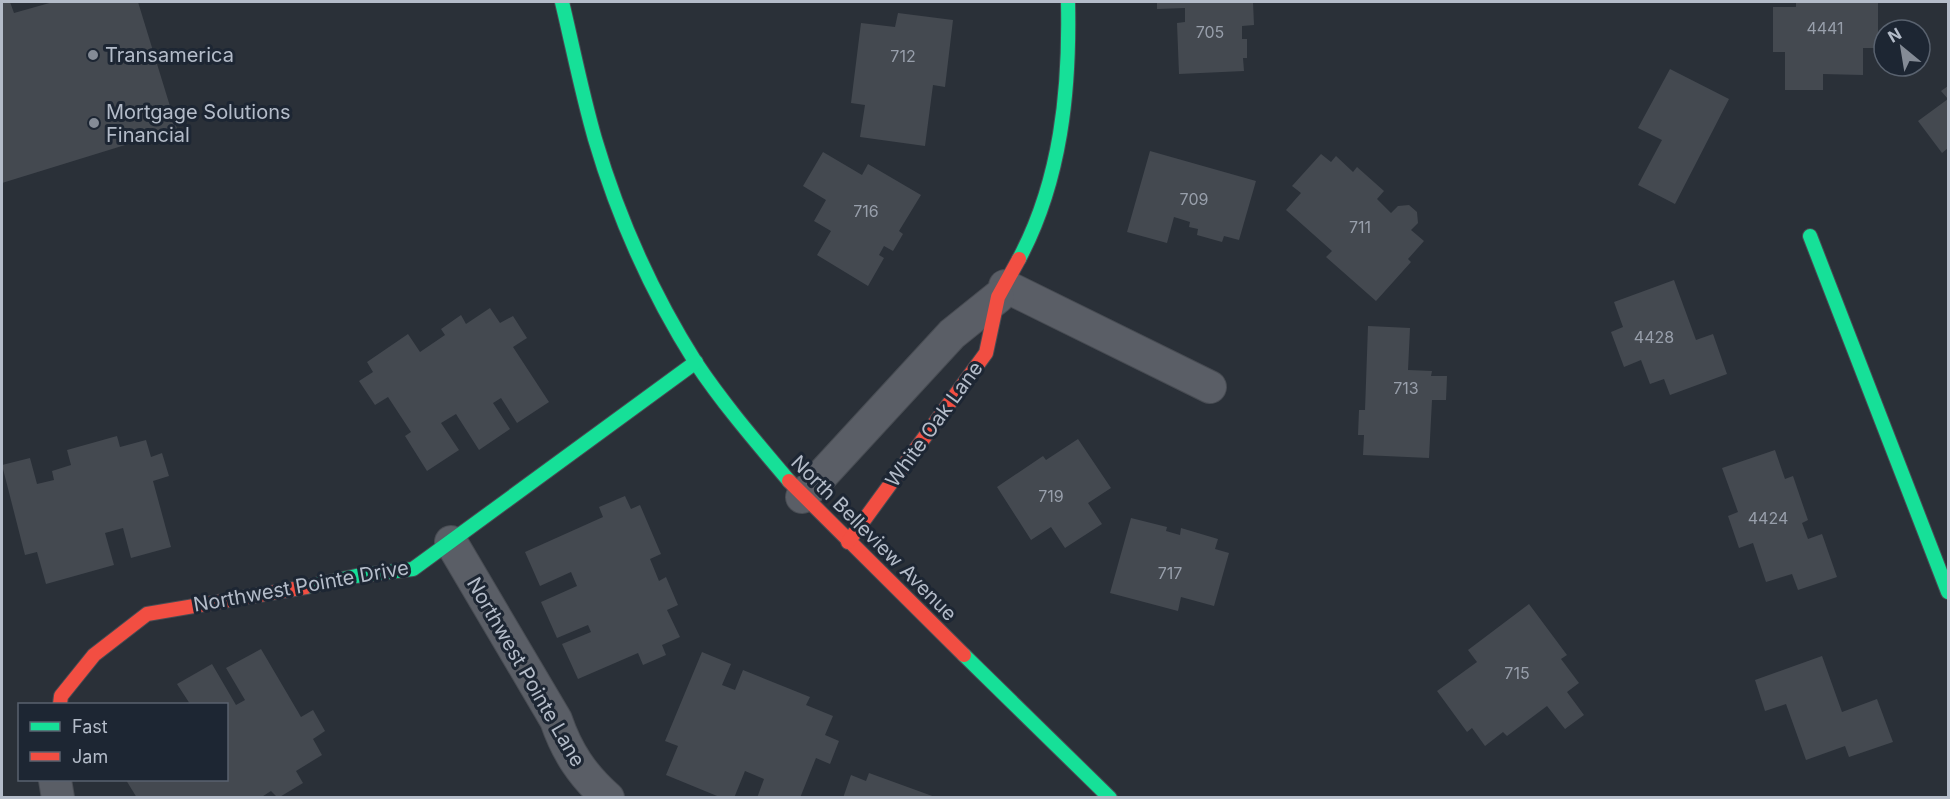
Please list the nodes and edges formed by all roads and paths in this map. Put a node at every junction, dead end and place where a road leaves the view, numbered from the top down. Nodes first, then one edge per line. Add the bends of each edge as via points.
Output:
1 (562, 2) edge
2 (1068, 2) edge
3 (1810, 236) dead end
4 (1001, 291) junction
5 (696, 362) junction
6 (1210, 387) dead end
7 (802, 497) junction
8 (451, 542) junction
9 (848, 542) junction
10 (1948, 592) edge
11 (60, 703) edge
12 (55, 781) edge
13 (58, 798) edge
14 (608, 798) edge
15 (1110, 798) edge

1 - 5 street, North Belleview Avenue via 595,139 615,197 651,282
2 - 4 street, White Oak Lane via 1067,97 1058,147 1045,196 1026,244
3 - 10 street
4 - 6 street
4 - 7 street, White Oak Lane via 952,334
4 - 9 street, White Oak Lane via 986,353
5 - 7 street, North Belleview Avenue via 731,412
5 - 8 street, Northwest Pointe Drive
7 - 9 street, North Belleview Avenue
8 - 11 street, Northwest Pointe Drive via 413,569 147,614 94,655
8 - 14 street, Northwest Pointe Lane via 556,720 576,765
9 - 15 street, North Belleview Avenue
12 - 13 street

